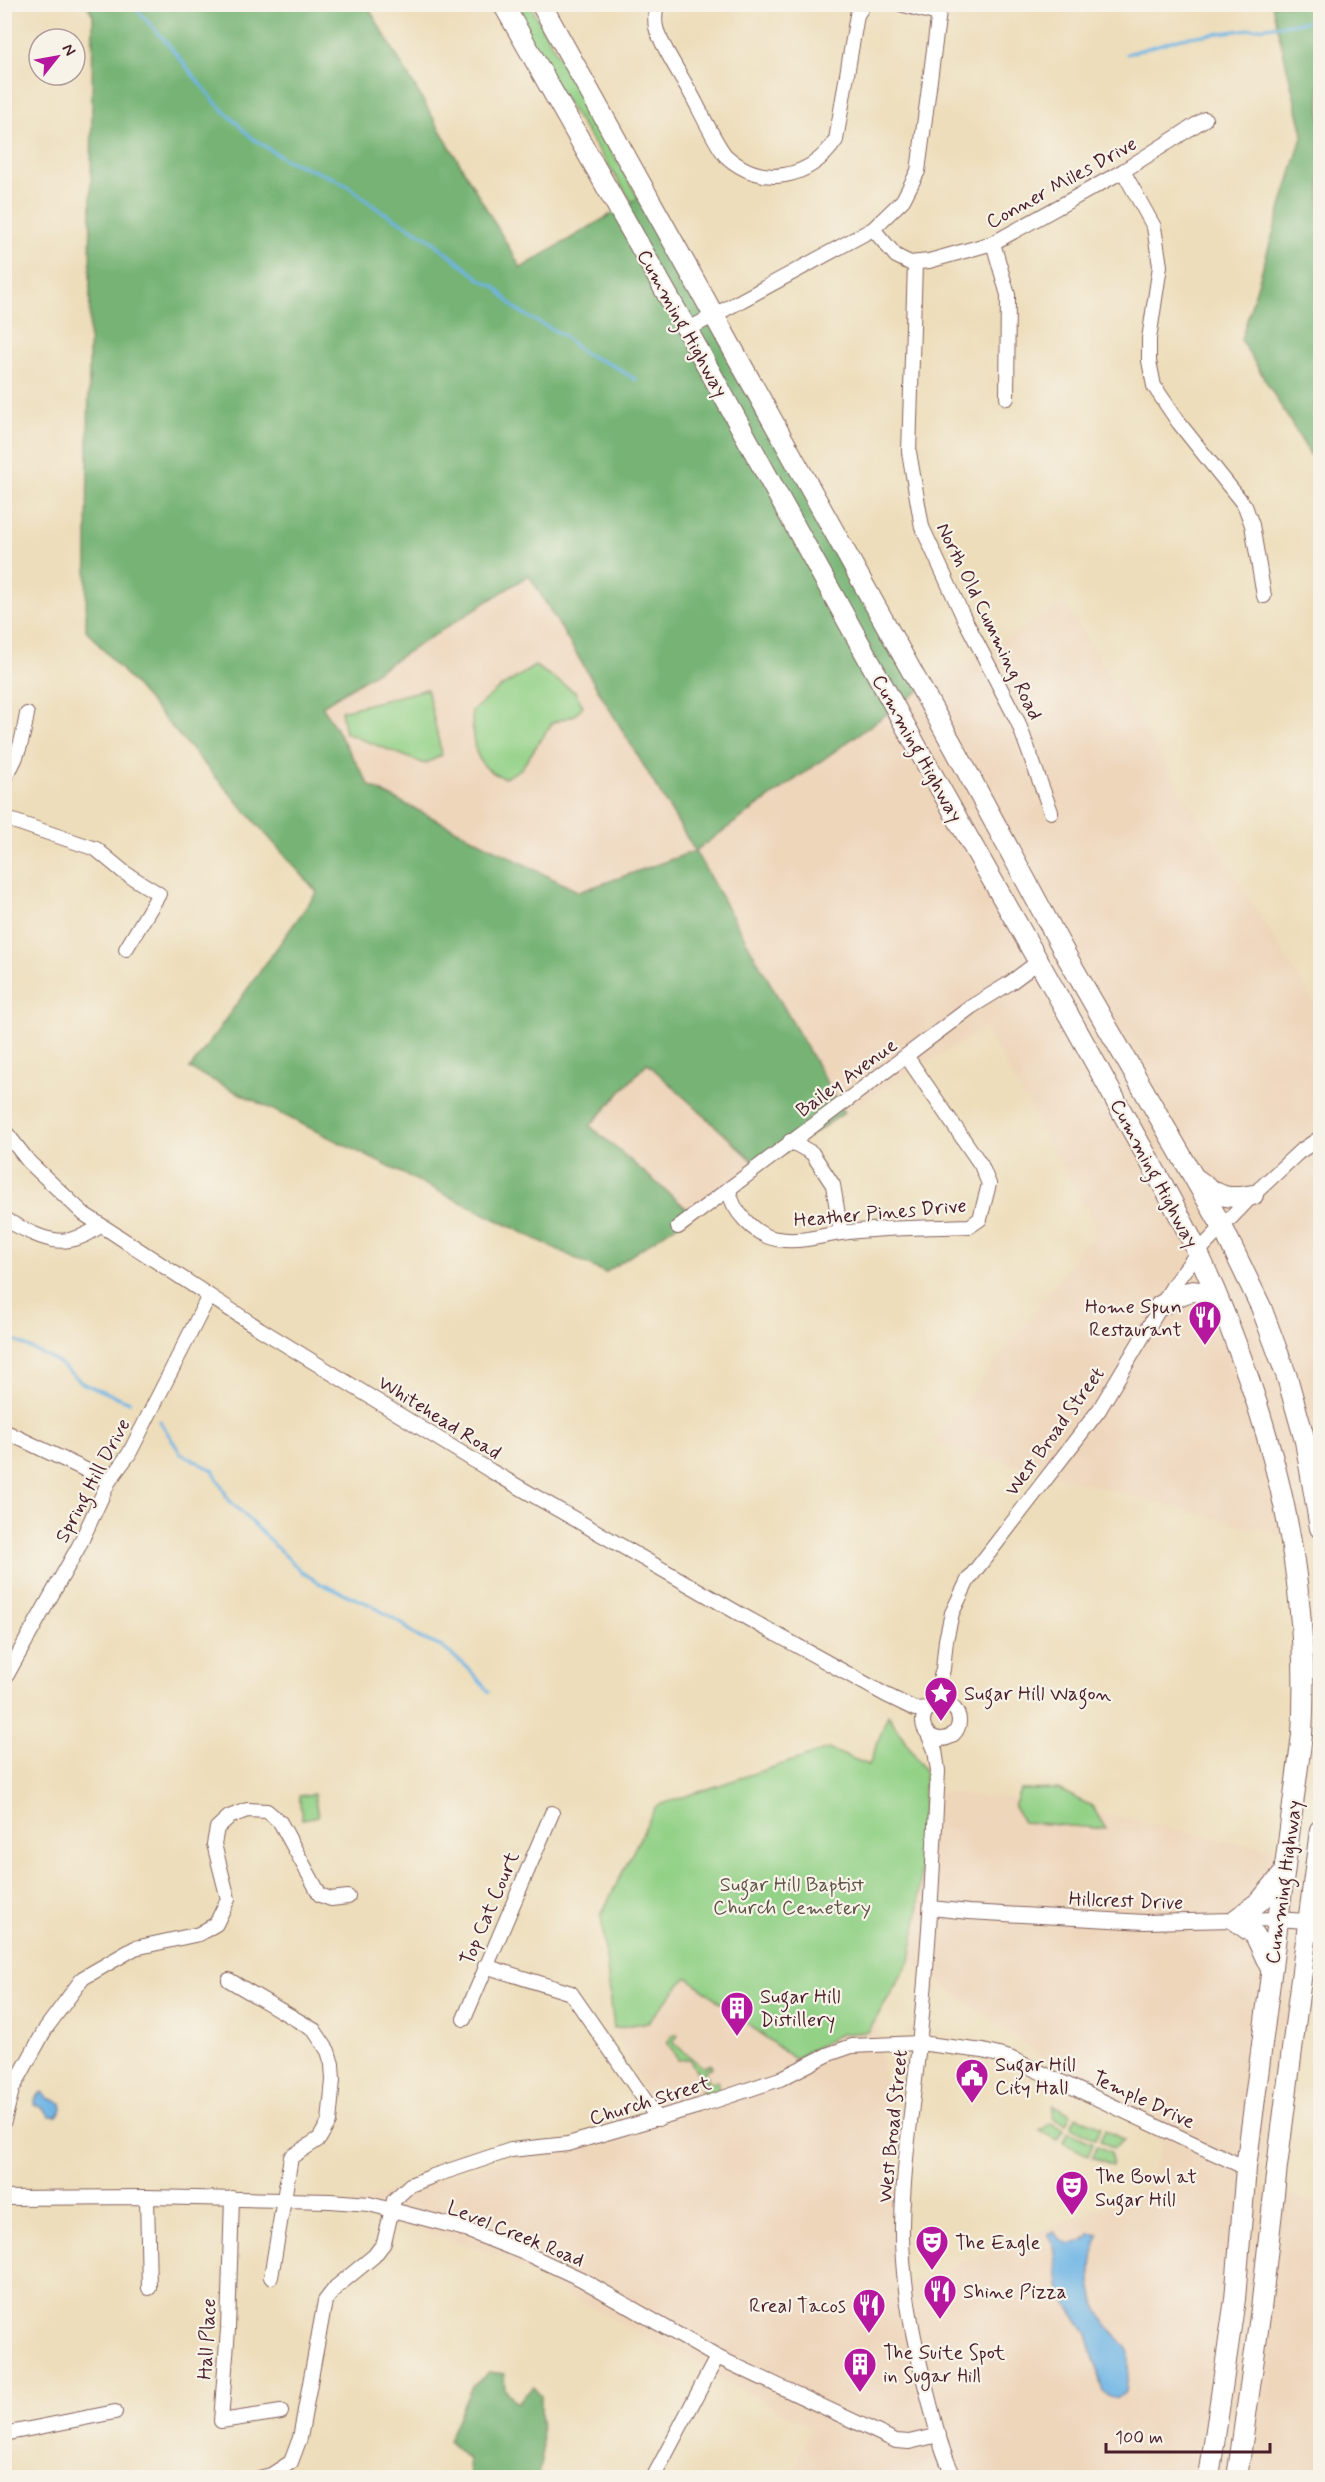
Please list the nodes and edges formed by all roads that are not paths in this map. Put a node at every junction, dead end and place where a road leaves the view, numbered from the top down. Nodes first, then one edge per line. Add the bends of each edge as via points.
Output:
1 (502, 4) edge
2 (541, 4) edge
3 (656, 4) edge
4 (864, 4) edge
5 (900, 4) edge
6 (939, 9) edge
7 (1205, 119) dead end
8 (1123, 171) junction
9 (873, 229) junction
10 (993, 243) junction
11 (915, 264) junction
12 (713, 315) junction
13 (687, 330) junction
14 (1007, 398) dead end
15 (1264, 596) dead end
16 (27, 714) dead end
17 (4, 778) edge
18 (1051, 812) dead end
19 (4, 818) edge
20 (126, 950) dead end
21 (1038, 962) junction
22 (907, 1057) junction
23 (4, 1130) edge
24 (1320, 1138) edge
25 (790, 1141) junction
26 (1194, 1177) junction
27 (729, 1189) junction
28 (1253, 1195) junction
29 (4, 1219) edge
30 (100, 1226) junction
31 (678, 1227) dead end
32 (1223, 1228) junction
33 (840, 1233) junction
34 (1198, 1252) junction
35 (209, 1296) junction
36 (1219, 1302) junction
37 (1160, 1306) junction
38 (4, 1431) edge
39 (108, 1483) junction
40 (1320, 1528) edge
41 (943, 1669) junction
42 (4, 1680) edge
43 (886, 1695) junction
44 (930, 1706) junction
45 (954, 1709) junction
46 (926, 1730) junction
47 (952, 1736) junction
48 (938, 1771) junction
49 (552, 1813) dead end
50 (1320, 1830) edge
51 (1284, 1873) junction
52 (1318, 1875) edge
53 (348, 1897) dead end
54 (931, 1908) junction
55 (1277, 1919) junction
56 (1235, 1920) junction
57 (1314, 1922) edge
58 (1320, 1943) edge
59 (485, 1965) junction
60 (1271, 1970) junction
61 (1301, 1974) junction
62 (229, 1980) dead end
63 (464, 2019) dead end
64 (919, 2043) junction
65 (658, 2118) junction
66 (4, 2121) edge
67 (1246, 2168) junction
68 (147, 2197) junction
69 (4, 2198) edge
70 (232, 2198) junction
71 (284, 2199) junction
72 (392, 2204) junction
73 (271, 2277) dead end
74 (148, 2288) dead end
75 (717, 2357) junction
76 (115, 2412) dead end
77 (281, 2412) dead end
78 (4, 2434) edge
79 (939, 2435) junction
80 (259, 2478) edge
81 (653, 2478) edge
82 (955, 2478) edge
83 (1209, 2478) edge
84 (1237, 2478) edge

1 - 13 highway, Cumming Highway
2 - 12 highway, Cumming Highway
3 - 4 street via 656,29 725,155 749,172 765,176 790,176 814,164 836,140 857,15
5 - 6 street
6 - 9 street via 918,171 903,200
7 - 8 street, Conner Miles Drive
8 - 10 street, Conner Miles Drive
8 - 15 street via 1154,227 1160,267 1149,339 1154,386 1245,506
9 - 11 street via 896,256
9 - 12 street
10 - 11 street, Conner Miles Drive
10 - 14 street via 1008,295
11 - 18 street, North Old Cumming Road via 909,452 922,527 1018,722
12 - 13 street
12 - 26 highway, Cumming Highway via 1067,957
13 - 21 highway, Cumming Highway
16 - 17 street via 22,745
19 - 20 street via 96,849 159,894
21 - 22 street, Bailey Avenue
21 - 34 highway, Cumming Highway
22 - 25 street, Bailey Avenue
22 - 33 street, Heather Pines Drive via 981,1165 988,1184 980,1219 970,1226
23 - 30 street, Whitehead Road via 54,1188
24 - 28 street, West Broad Street
25 - 27 street, Bailey Avenue
25 - 33 street via 812,1152 833,1185
26 - 28 highway via 1232,1199
26 - 32 highway, Cumming Highway
27 - 31 street, Bailey Avenue
27 - 33 street, Heather Pines Drive via 730,1201 748,1223 775,1239 809,1240
28 - 32 street, West Broad Street
29 - 30 street via 40,1237 69,1242
30 - 35 street, Whitehead Road
32 - 34 street, West Broad Street
32 - 40 highway, Cumming Highway via 1261,1307 1287,1377 1305,1441
34 - 36 highway, Cumming Highway
34 - 37 street, West Broad Street
35 - 39 street, Spring Hill Drive via 129,1454
35 - 43 street, Whitehead Road via 491,1471
36 - 37 highway via 1197,1290
36 - 51 highway, Cumming Highway via 1252,1383 1275,1461 1302,1628 1302,1735
37 - 41 street, West Broad Street via 1099,1410 968,1580 952,1613
38 - 39 street
39 - 42 street, Spring Hill Drive via 79,1546
41 - 44 street, West Broad Street
41 - 45 street, West Broad Street
43 - 44 street, Whitehead Road via 915,1709
43 - 46 street, Whitehead Road
44 - 45 street via 944,1703
44 - 46 street via 922,1719
45 - 47 street via 959,1726
46 - 47 street via 941,1740
46 - 48 street, West Broad Street via 935,1749
47 - 48 street, West Broad Street
48 - 54 street, West Broad Street
49 - 59 street, Top Cat Court
50 - 52 highway, Cumming Highway
51 - 55 highway, Cumming Highway
51 - 56 highway via 1260,1901
52 - 57 highway, Cumming Highway
53 - 66 street via 331,1899 320,1895 280,1822 267,1811 247,1810 229,1817 217,1828 214,1844 228,1899 216,1924 200,1934 135,1948 83,1978 46,2028 12,2090
54 - 56 street, Hillcrest Drive via 1145,1922
54 - 64 street, West Broad Street
55 - 56 street, Hillcrest Drive
55 - 57 street, Hillcrest Drive
55 - 60 highway, Cumming Highway
56 - 60 highway via 1255,1935
57 - 61 highway, Cumming Highway
58 - 61 highway
59 - 63 street, Top Cat Court
59 - 65 street via 571,1993
60 - 67 highway, Cumming Highway
61 - 84 highway, Cumming Highway
62 - 71 street via 314,2030 332,2064 329,2122 319,2139 291,2157
64 - 65 street, Church Street via 852,2046 780,2079
64 - 67 street, Temple Drive via 1011,2058
64 - 79 street, West Broad Street via 904,2173 904,2279
65 - 72 street, Church Street via 568,2144 511,2150 410,2185
67 - 83 highway, Cumming Highway via 1235,2299
68 - 69 street, Level Creek Road
68 - 70 street, Level Creek Road
68 - 74 street
70 - 71 street, Level Creek Road
70 - 77 street, Hall Place via 221,2421
71 - 72 street, Level Creek Road
71 - 73 street
72 - 75 street, Level Creek Road via 581,2278
72 - 80 street via 384,2243 325,2301 300,2438 291,2462
75 - 79 street, Level Creek Road via 896,2441
75 - 81 street
76 - 78 street
79 - 82 street, West Broad Street

